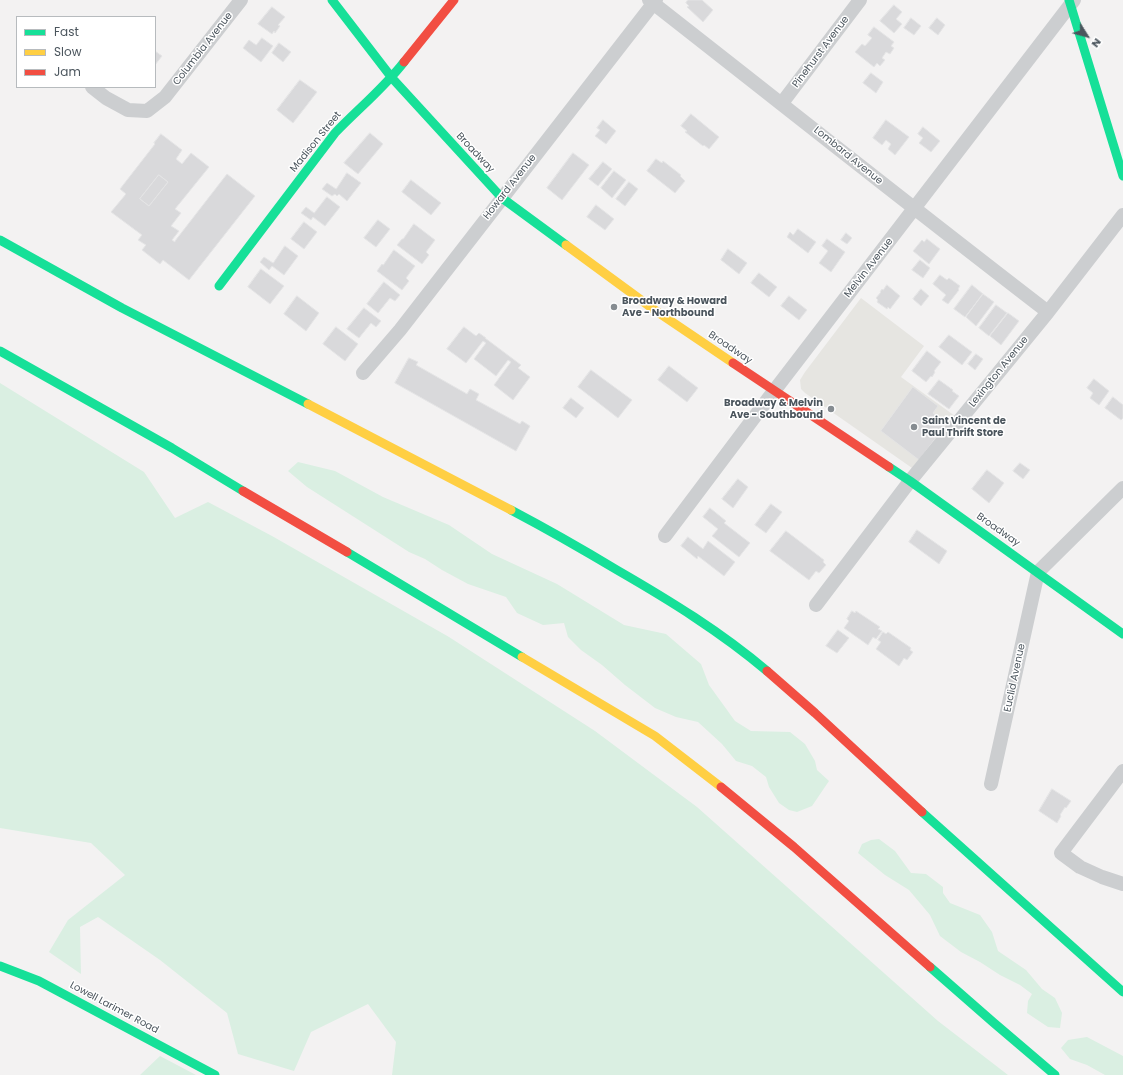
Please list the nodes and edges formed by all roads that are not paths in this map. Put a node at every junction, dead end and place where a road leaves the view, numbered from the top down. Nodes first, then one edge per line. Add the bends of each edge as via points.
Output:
1 (241, 0) edge
2 (332, 0) edge
3 (454, 0) edge
4 (860, 0) edge
5 (653, 1) edge
6 (1072, 2) edge
7 (392, 78) junction
8 (93, 88) edge
9 (782, 103) junction
10 (1123, 176) edge
11 (502, 198) junction
12 (915, 209) junction
13 (1123, 215) edge
14 (0, 240) edge
15 (219, 286) dead end
16 (1048, 312) junction
17 (0, 351) edge
18 (364, 373) dead end
19 (774, 391) junction
20 (910, 481) junction
21 (1123, 488) edge
22 (665, 536) dead end
23 (1038, 572) junction
24 (816, 605) dead end
25 (1123, 634) edge
26 (1123, 771) edge
27 (991, 784) dead end
28 (1123, 884) edge
29 (0, 966) edge
30 (1123, 992) edge
31 (215, 1075) edge
32 (1056, 1075) edge

1 - 8 street, Columbia Avenue via 165,98 147,111 128,110
2 - 7 main road, Broadway
3 - 7 main road, Madison Street
4 - 9 street, Pinehurst Avenue
5 - 9 street, Lombard Avenue
5 - 11 street, Howard Avenue
6 - 10 main road
6 - 12 street, Melvin Avenue
7 - 11 main road, Broadway
7 - 15 main road, Madison Street via 335,133
9 - 12 street, Lombard Avenue
11 - 18 street, Howard Avenue
11 - 19 main road, Broadway via 656,311
12 - 16 street, Lombard Avenue
12 - 19 street, Melvin Avenue
13 - 16 street, Lexington Avenue
14 - 30 main road via 122,308 542,526 700,620 755,661 815,712
16 - 20 street, Lexington Avenue
17 - 32 main road via 172,448 655,736 727,791 1005,1034
19 - 20 main road, Broadway
19 - 22 street, Melvin Avenue
20 - 23 main road, Broadway
20 - 24 street, Lexington Avenue
21 - 23 street
23 - 25 main road, Broadway
23 - 27 street, Euclid Avenue
26 - 28 street via 1061,853 1080,867
29 - 31 main road, Lowell Larimer Road via 38,980

